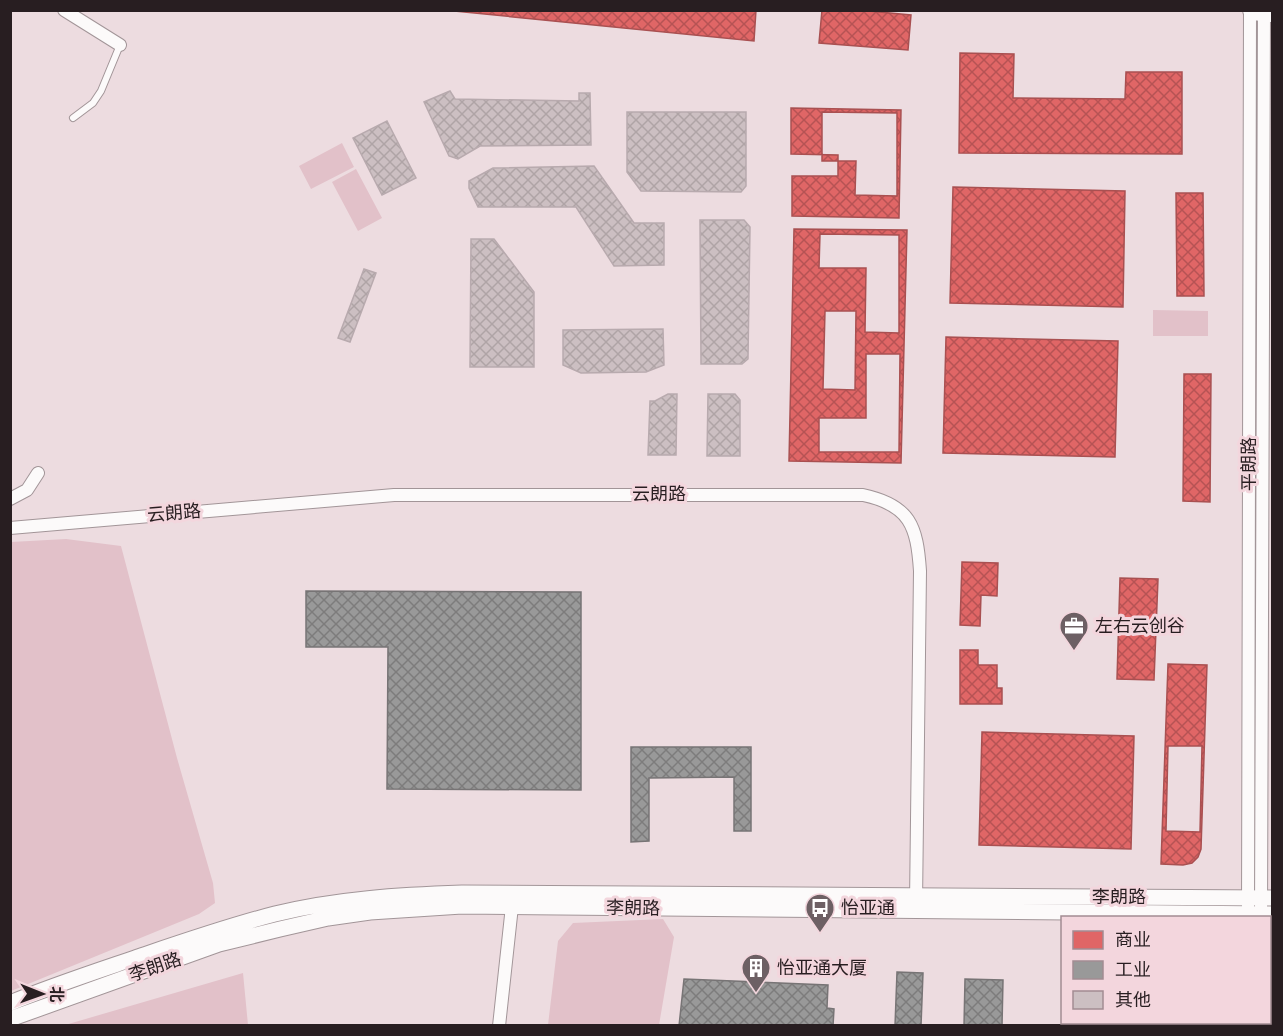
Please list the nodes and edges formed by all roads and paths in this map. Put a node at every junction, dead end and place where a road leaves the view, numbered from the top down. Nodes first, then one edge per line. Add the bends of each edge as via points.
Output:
1 (64, 10) edge
2 (1261, 11) edge
3 (120, 45) joint
4 (73, 118) dead end
5 (38, 473) dead end
6 (10, 499) edge
7 (10, 528) edge
8 (513, 900) junction
9 (916, 903) junction
10 (1259, 909) edge
11 (10, 1003) edge
12 (10, 1019) edge
13 (500, 1026) edge

1 - 3 street
2 - 10 street, 平朗路
3 - 4 lane via 101,91 93,103
5 - 6 street via 27,490
7 - 9 street, 云朗路 via 394,495 863,495 882,499 900,510 912,526 921,571
8 - 9 street, 李朗路
8 - 11 street, 李朗路 via 462,893 395,896 277,914 115,964
8 - 12 street, 李朗路 via 381,911 280,928 219,944
8 - 13 street
9 - 10 street, 李朗路

